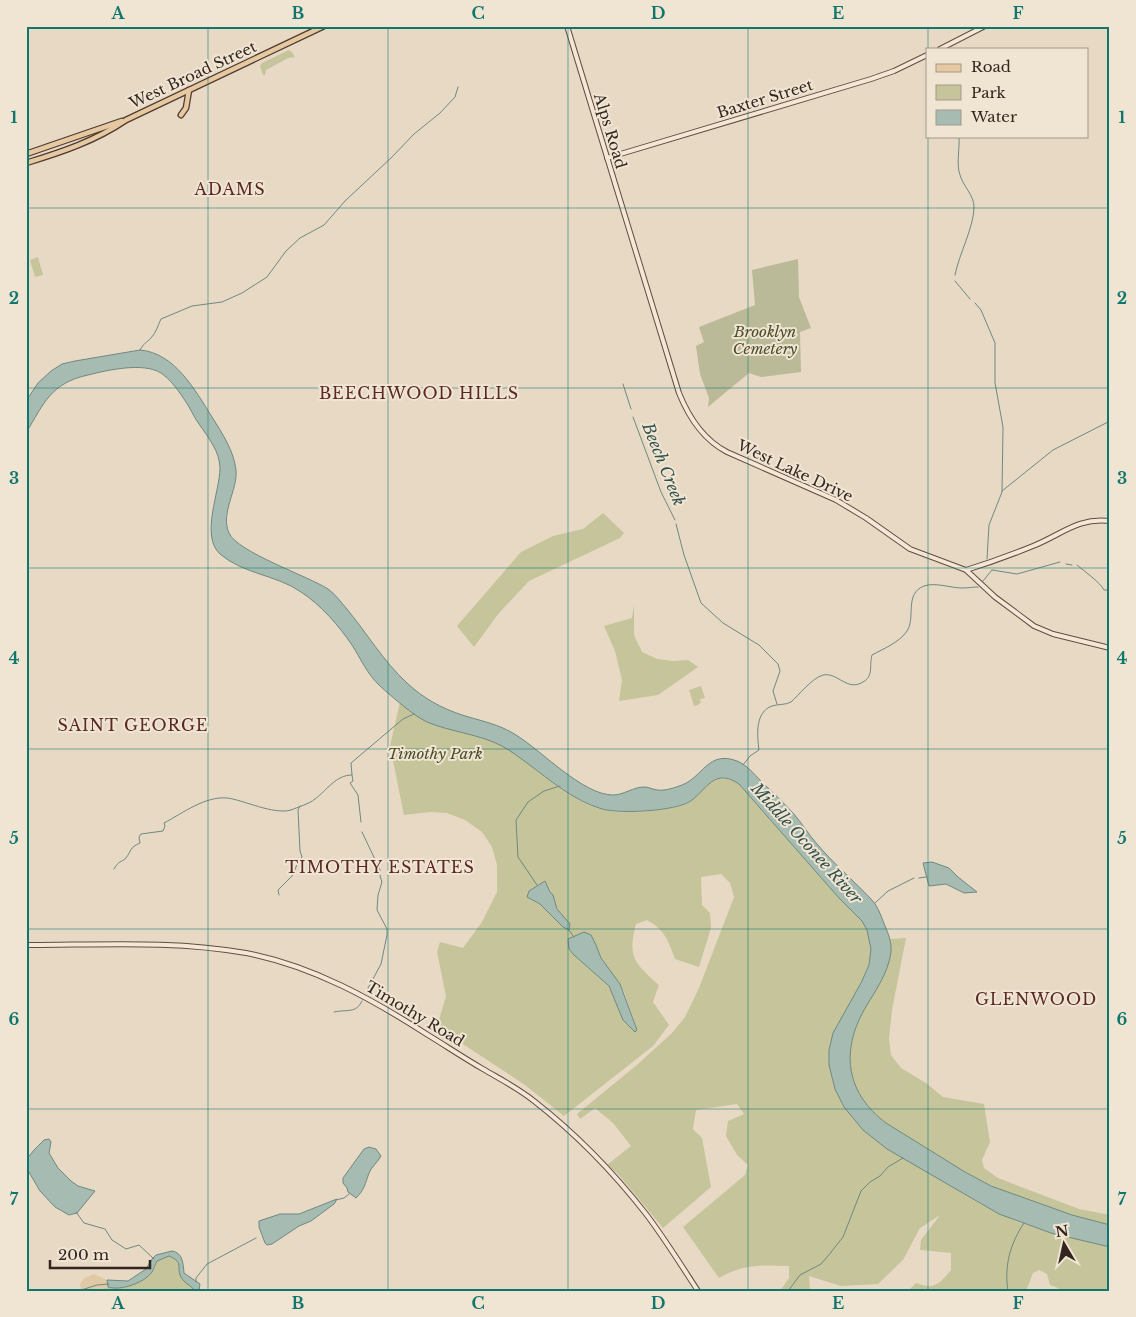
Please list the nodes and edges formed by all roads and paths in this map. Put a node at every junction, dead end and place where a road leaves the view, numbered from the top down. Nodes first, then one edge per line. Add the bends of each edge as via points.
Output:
1 (324, 26) edge
2 (567, 26) edge
3 (985, 26) edge
4 (942, 48) edge
5 (926, 55) edge
6 (189, 90) junction
7 (181, 114) dead end
8 (126, 120) junction
9 (52, 146) junction
10 (26, 154) edge
11 (55, 154) junction
12 (607, 158) junction
13 (26, 163) edge
14 (632, 242) joint
15 (1110, 521) edge
16 (980, 565) junction
17 (966, 570) junction
18 (976, 578) junction
19 (1110, 648) edge
20 (26, 945) edge
21 (698, 1291) edge

1 - 6 main road, West Broad Street
2 - 12 main road, Alps Road
3 - 4 main road
5 - 12 main road, Baxter Street via 871,79
6 - 7 main road via 186,108
6 - 8 main road, West Broad Street
8 - 9 main road, West Broad Street
8 - 11 main road, West Broad Street via 100,136
9 - 10 main road, West Broad Street
9 - 11 main road
11 - 13 main road, West Broad Street
12 - 14 main road, Alps Road
14 - 17 main road, West Lake Drive via 679,394 705,436 728,452 836,500 910,549
15 - 16 main road via 1082,523 1034,546
16 - 17 main road
16 - 18 main road
17 - 18 main road, West Lake Drive
18 - 19 main road, West Lake Drive via 1034,626
20 - 21 main road, Timothy Road via 184,945 246,953 291,965 355,991 535,1102 586,1147 621,1184 663,1237

